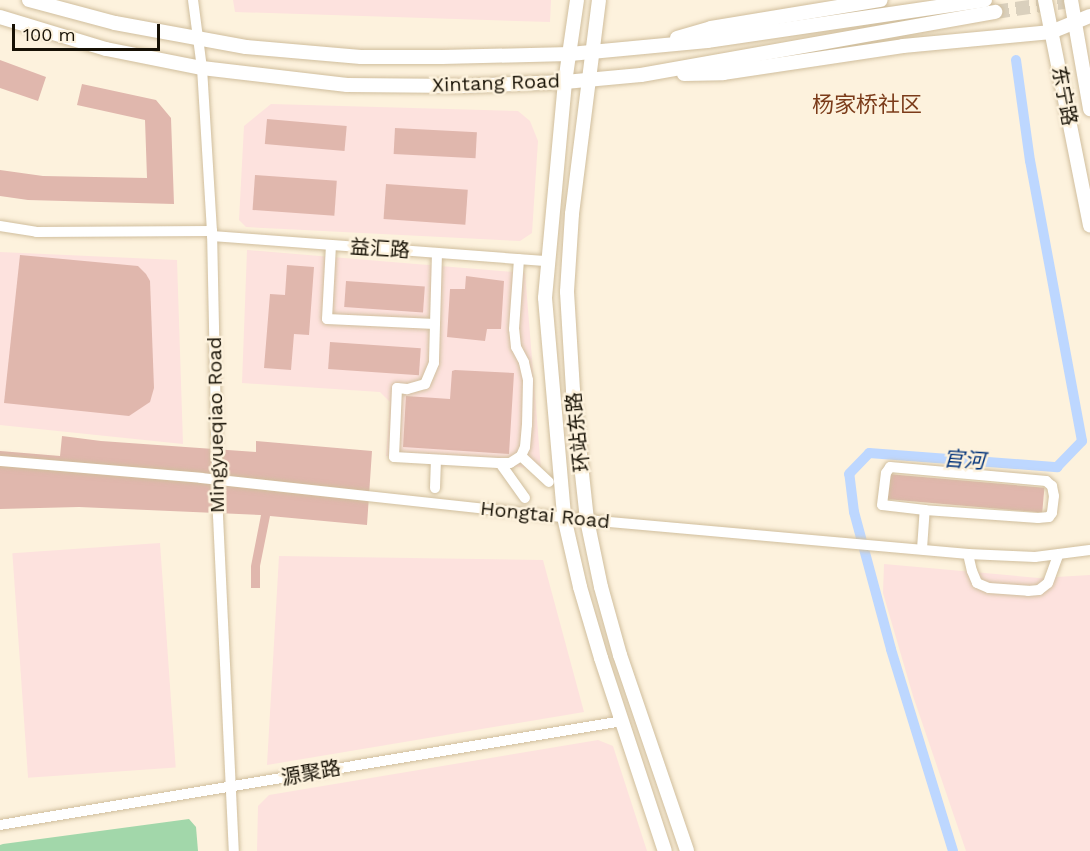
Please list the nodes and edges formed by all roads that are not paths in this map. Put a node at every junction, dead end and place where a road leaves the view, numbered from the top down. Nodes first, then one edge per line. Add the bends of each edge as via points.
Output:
1 (29, 0) edge
2 (193, 0) edge
3 (577, 0) edge
4 (599, 0) edge
5 (881, 0) edge
6 (985, 0) tunnel mouth
7 (1045, 0) edge
8 (1071, 0) edge
9 (995, 12) tunnel mouth
10 (0, 17) edge
11 (1085, 20) edge
12 (1052, 32) junction
13 (199, 39) junction
14 (652, 45) junction
15 (591, 52) junction
16 (570, 54) junction
17 (202, 68) junction
18 (641, 75) junction
19 (588, 79) junction
20 (565, 82) junction
21 (1090, 109) edge
22 (0, 226) edge
23 (1090, 226) edge
24 (212, 234) junction
25 (331, 245) junction
26 (437, 253) junction
27 (519, 259) junction
28 (548, 261) junction
29 (435, 324) junction
30 (521, 456) junction
31 (436, 460) junction
32 (0, 461) edge
33 (500, 463) junction
34 (218, 480) junction
35 (549, 482) dead end
36 (435, 488) dead end
37 (525, 498) dead end
38 (925, 510) junction
39 (564, 517) junction
40 (587, 520) junction
41 (922, 549) junction
42 (1090, 550) edge
43 (969, 554) junction
44 (1058, 556) junction
45 (622, 721) junction
46 (229, 787) junction
47 (0, 825) edge
48 (234, 851) edge
49 (665, 851) edge
50 (687, 851) edge

1 - 13 main road, Xintang Road via 115,23
2 - 13 street, Mingyueqiao Road
3 - 16 main road, 环站东路
4 - 15 main road, 环站东路
5 - 14 main road via 711,28
6 - 14 main road, Xintang Road via 707,41
7 - 12 main road, 东宁路
8 - 11 main road, 东宁路
9 - 18 main road, Xintang Road
10 - 17 main road, Xintang Road via 106,49
11 - 12 main road
11 - 21 main road, 东宁路
12 - 18 main road via 903,46 723,73
12 - 23 main road, 东宁路
13 - 16 main road, Xintang Road via 361,57
13 - 17 street, Mingyueqiao Road
14 - 15 main road, Xintang Road
15 - 16 main road, Xintang Road
15 - 19 main road, 环站东路
16 - 20 main road, 环站东路
17 - 20 main road, Xintang Road via 347,85
17 - 24 street, Mingyueqiao Road
18 - 19 main road, Xintang Road
19 - 20 main road, Xintang Road
19 - 40 main road, 环站东路 via 567,292
20 - 28 main road, 环站东路
22 - 24 street, 益汇路 via 36,232
24 - 25 street, 益汇路
24 - 34 street, Mingyueqiao Road
25 - 26 street, 益汇路
25 - 29 street via 327,319
26 - 27 street, 益汇路
26 - 29 street
27 - 28 street, 益汇路
27 - 30 street via 514,329 528,380 526,436
28 - 39 main road, 环站东路 via 546,298
29 - 31 street via 430,375 425,384 397,388 394,457
30 - 33 street via 510,463
30 - 35 street
31 - 33 street
31 - 36 street
32 - 34 street, Hongtai Road
33 - 37 street
34 - 39 street, Hongtai Road
34 - 46 street, Mingyueqiao Road
38 - 38 street via 882,505 890,467 1046,481 1054,496 1049,517
38 - 41 street
39 - 40 street, Hongtai Road
39 - 45 main road, 环站东路 via 580,587
40 - 41 street, Hongtai Road
40 - 50 main road, 环站东路 via 621,655
41 - 43 street, Hongtai Road
42 - 44 street, Hongtai Road
43 - 44 street, Hongtai Road
43 - 44 street via 977,583 989,588 1028,591 1039,590 1048,583
45 - 46 street, 源聚路
45 - 49 main road, 环站东路
46 - 47 street, 源聚路
46 - 48 street, Mingyueqiao Road

